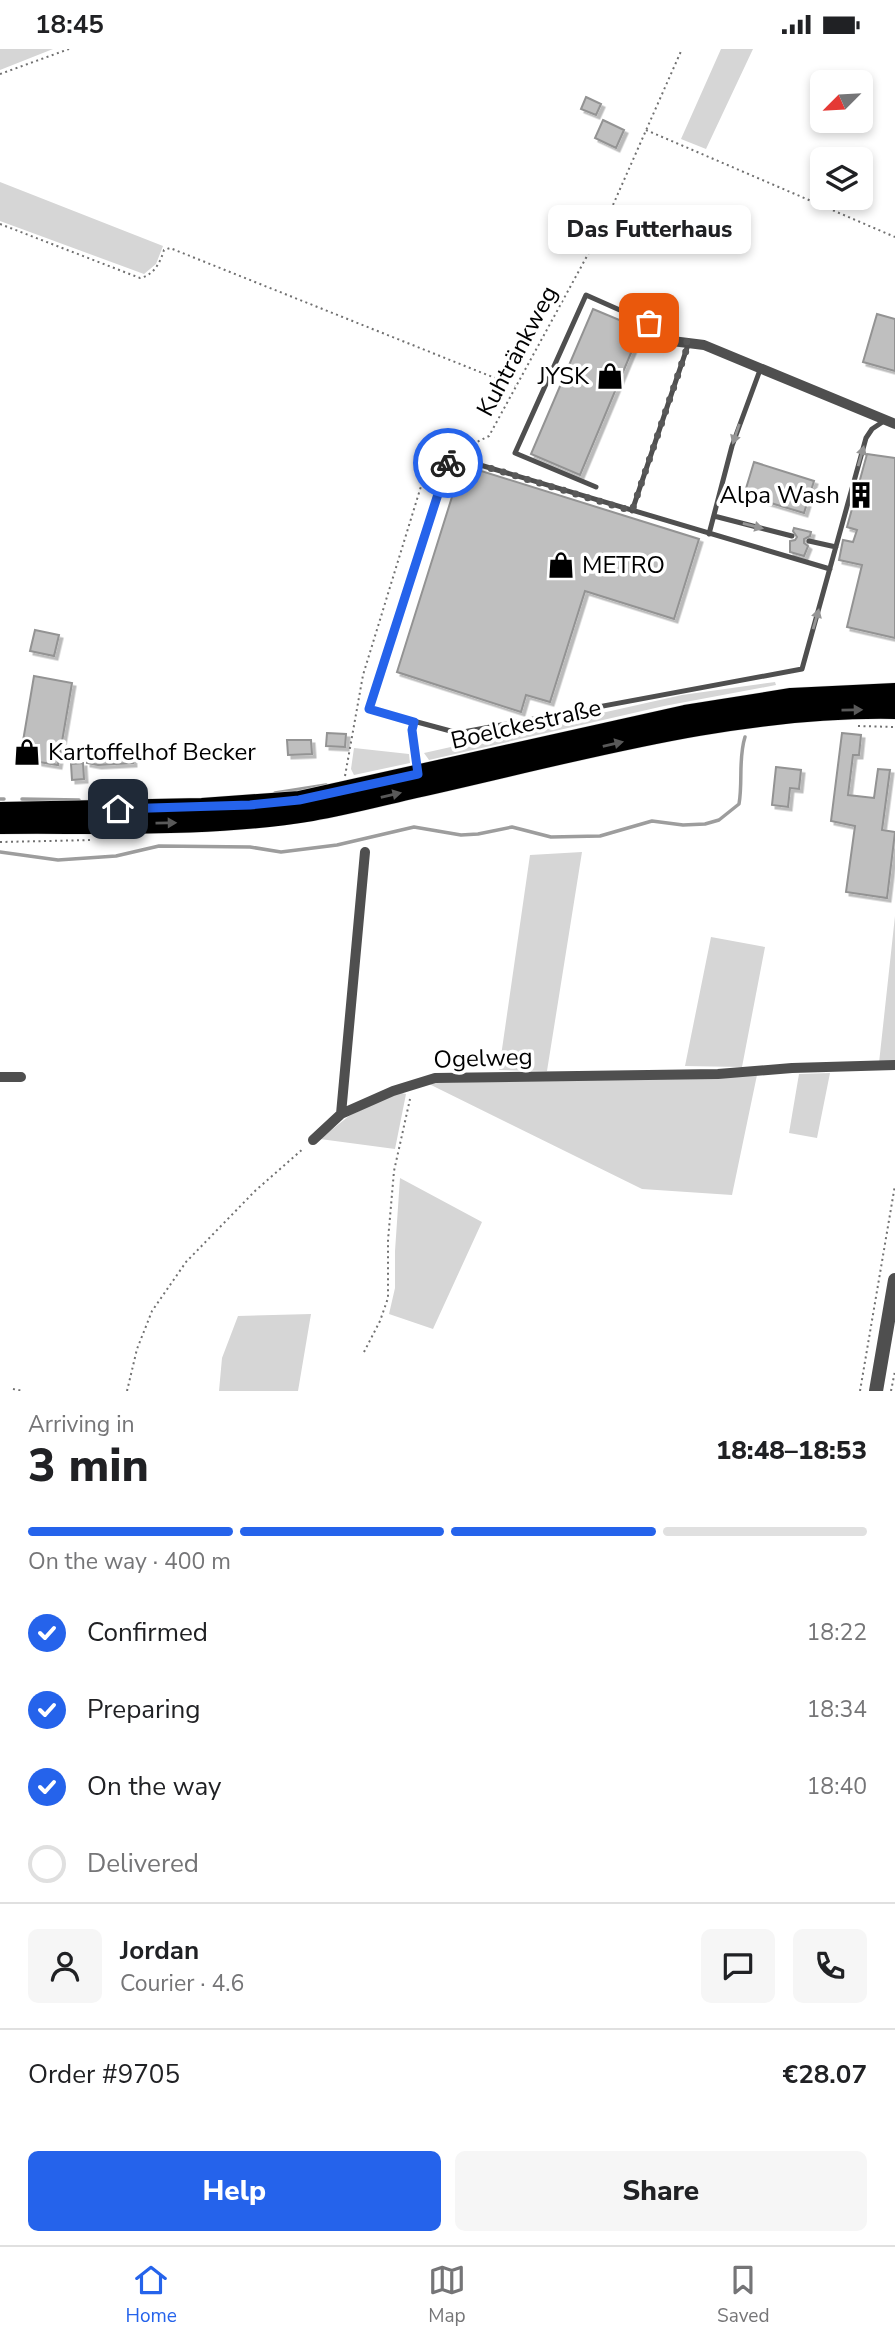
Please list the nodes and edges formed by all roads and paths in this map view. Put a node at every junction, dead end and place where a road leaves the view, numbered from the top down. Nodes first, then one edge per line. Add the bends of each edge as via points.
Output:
1 (68, 49) edge
2 (682, 49) edge
3 (0, 74) edge
4 (645, 129) junction
5 (0, 224) edge
6 (895, 237) edge
7 (664, 340) joint
8 (689, 342) junction
9 (760, 370) junction
10 (516, 387) junction
11 (889, 422) edge
12 (596, 487) dead end
13 (632, 511) junction
14 (714, 516) junction
15 (709, 534) junction
16 (792, 536) dead end
17 (809, 541) dead end
18 (836, 547) junction
19 (830, 569) junction
20 (895, 692) edge
21 (895, 710) edge
22 (414, 722) junction
23 (418, 774) junction
24 (342, 791) junction
25 (0, 811) edge
26 (0, 825) edge
27 (365, 852) dead end
28 (895, 1065) edge
29 (0, 1077) edge
30 (21, 1077) dead end
31 (413, 1084) junction
32 (341, 1114) junction
33 (313, 1140) joint
34 (895, 1185) edge
35 (895, 1280) edge
36 (364, 1352) dead end
37 (895, 1371) edge
38 (13, 1389) edge
39 (23, 1391) edge
40 (127, 1391) edge
41 (860, 1391) edge
42 (876, 1391) edge
43 (891, 1391) edge

1 - 3 path
2 - 4 path, Kuhtränkweg
4 - 6 path
4 - 10 path, Kuhtränkweg via 605,223
5 - 10 path via 140,278 152,272 164,250 170,248
7 - 8 street
7 - 12 lane via 649,323 586,295 515,453
8 - 9 street
8 - 13 lane
9 - 11 street
9 -> 14 lane via 732,446
10 - 24 path, Kuhtränkweg via 483,441 470,442 446,432 434,444 363,675
18 -> 11 lane via 866,438 872,429
13 - 15 lane
13 - 22 lane via 450,456 369,709
14 - 15 lane
14 -> 16 lane
15 - 19 lane
17 - 18 lane
18 - 19 lane
22 -> 19 lane via 458,733 802,669
20 - 23 main road, Boelckestraße via 791,697 685,714
26 -> 21 main road, Boelckestraße via 188,823 312,812 668,732 754,717
22 - 23 lane
23 - 24 main road, Boelckestraße
24 - 25 main road, Boelckestraße via 238,806
27 - 32 street
28 - 31 street, Ogelweg via 718,1074 435,1078
29 - 30 street
31 - 32 street, Ogelweg
31 - 36 path via 394,1171 388,1298
32 - 33 street
33 - 40 path via 186,1262 152,1311
34 - 41 path
35 - 42 street
37 - 43 path
38 - 39 path

